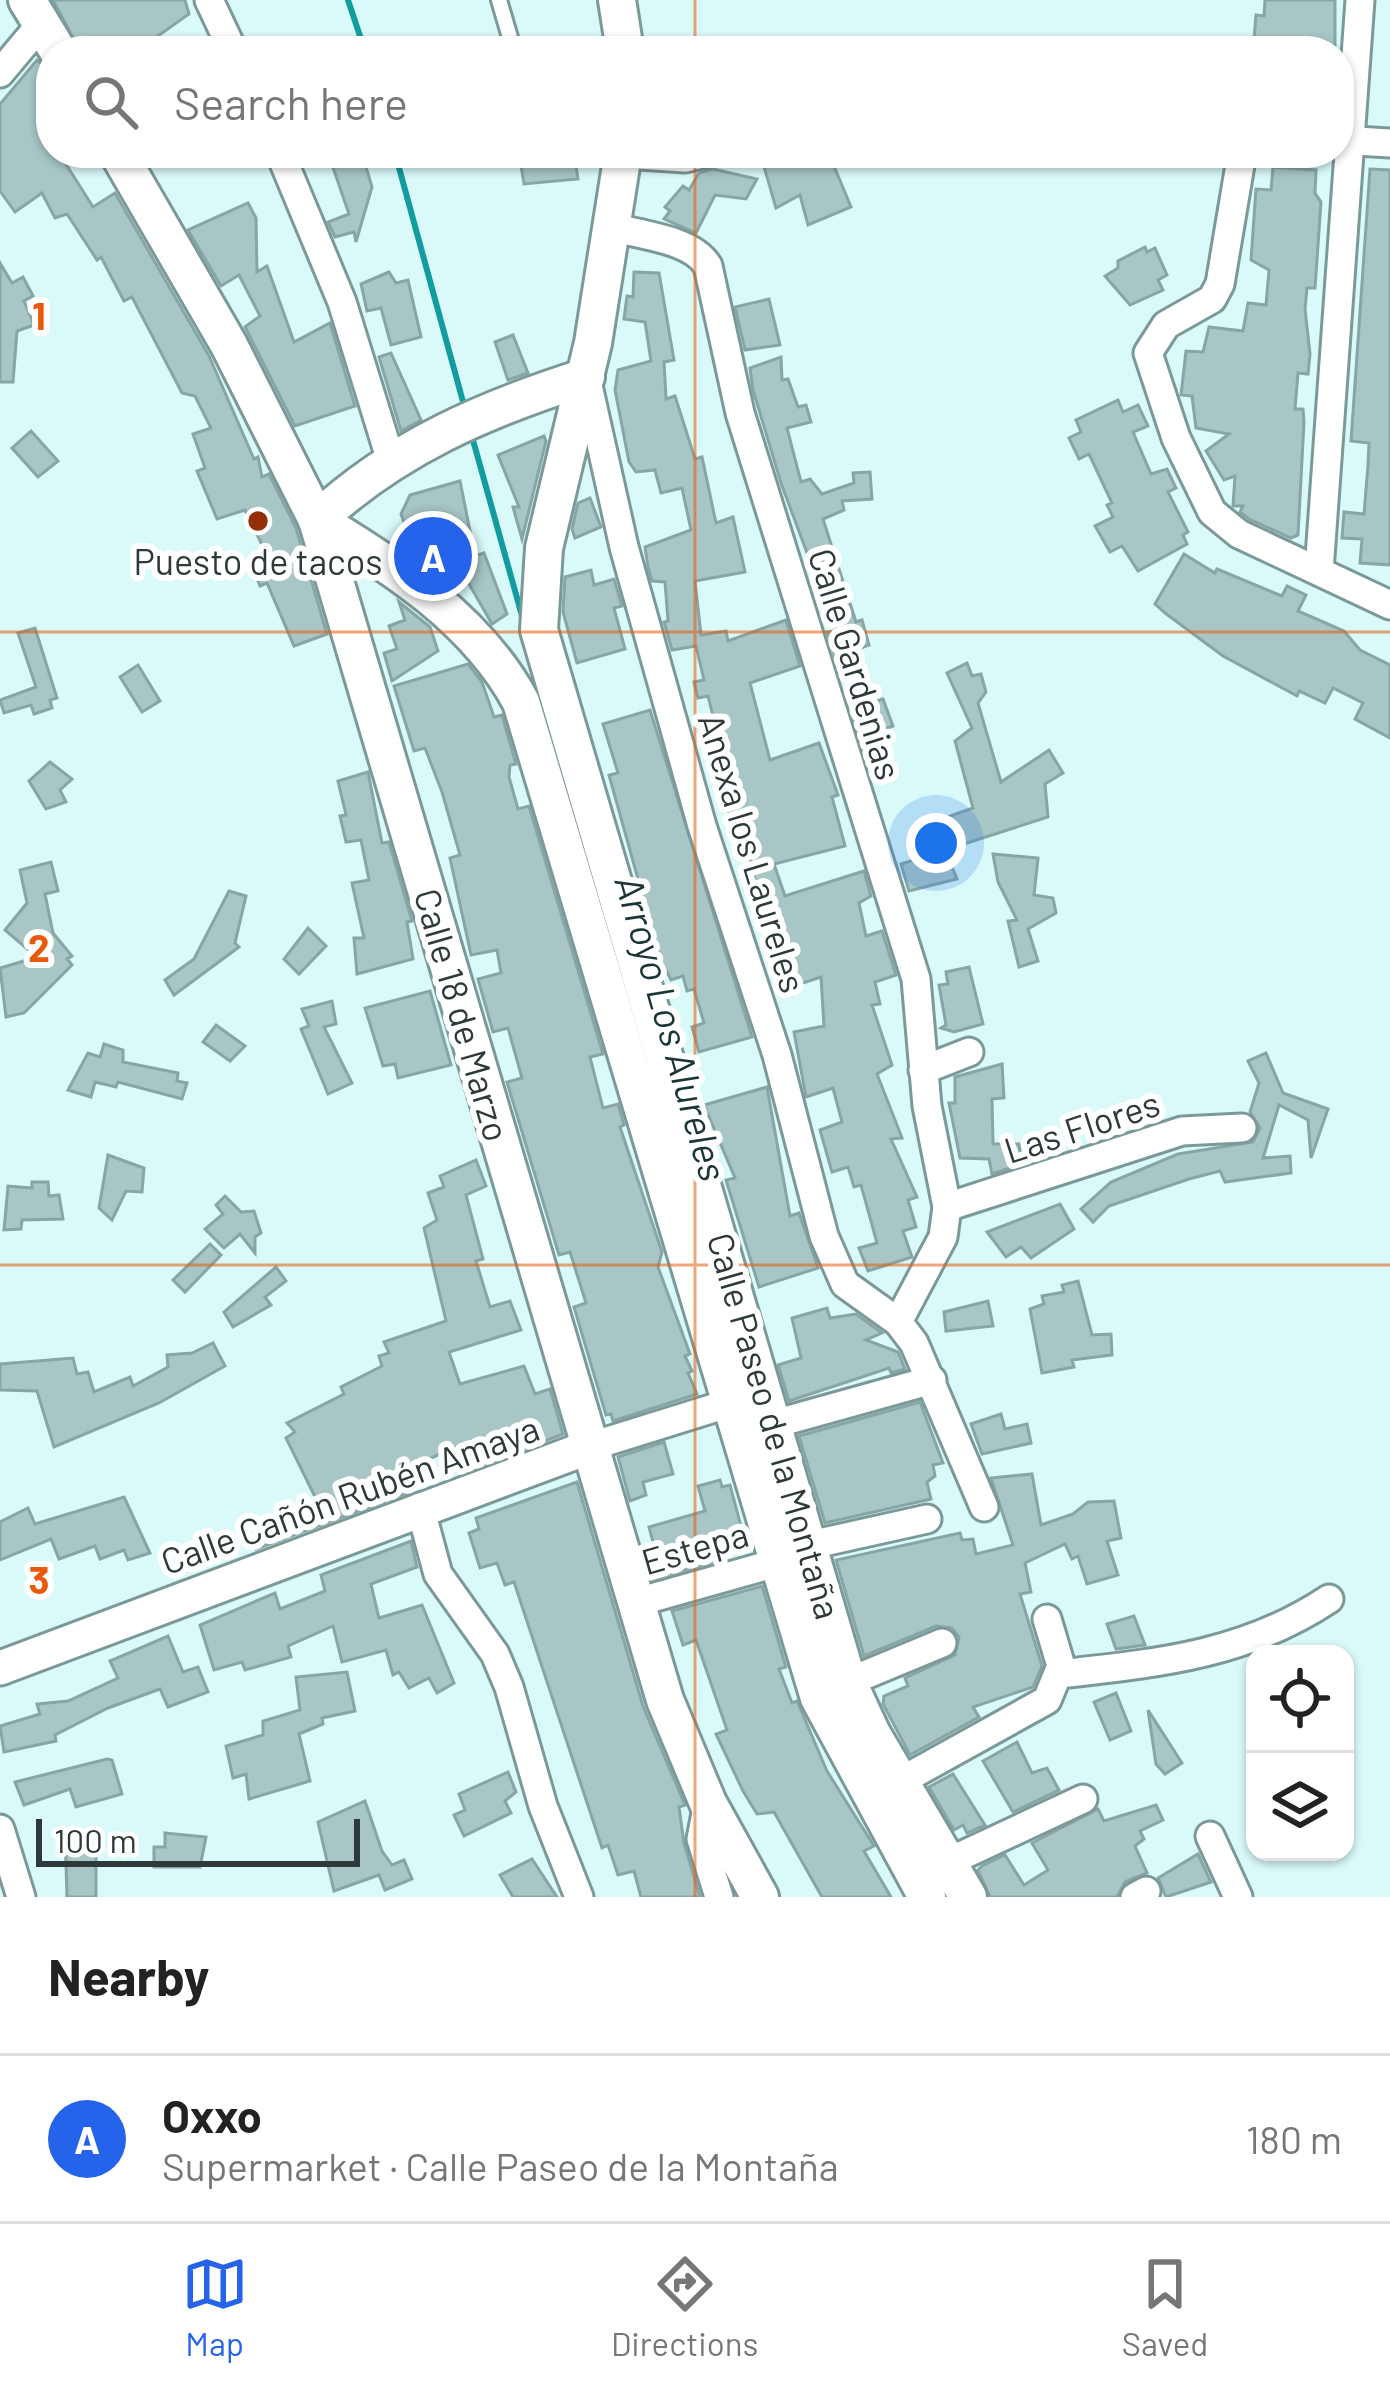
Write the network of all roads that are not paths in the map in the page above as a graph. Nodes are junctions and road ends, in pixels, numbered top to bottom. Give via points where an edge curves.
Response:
1 (209, 0) edge
2 (499, 0) edge
3 (617, 0) edge
4 (1360, 0) edge
5 (42, 25) edge
6 (226, 36) edge
7 (510, 36) edge
8 (623, 36) edge
9 (1354, 49) edge
10 (0, 73) edge
11 (1354, 141) edge
12 (1390, 143) edge
13 (127, 168) edge
14 (286, 168) edge
15 (620, 168) edge
16 (1239, 168) edge
17 (1341, 168) edge
18 (611, 227) junction
19 (586, 377) junction
20 (392, 461) junction
21 (317, 520) junction
22 (1319, 571) junction
23 (1390, 605) edge
24 (969, 1052) dead end
25 (923, 1070) junction
26 (1242, 1128) dead end
27 (946, 1207) junction
28 (898, 1322) junction
29 (932, 1380) junction
30 (730, 1403) junction
31 (774, 1424) junction
32 (592, 1446) junction
33 (420, 1507) junction
34 (984, 1507) dead end
35 (927, 1519) dead end
36 (810, 1545) junction
37 (776, 1563) junction
38 (1329, 1599) dead end
39 (634, 1603) junction
40 (1047, 1619) dead end
41 (942, 1643) dead end
42 (0, 1668) edge
43 (1060, 1674) junction
44 (848, 1682) junction
45 (899, 1782) junction
46 (1083, 1799) dead end
47 (708, 1803) junction
48 (0, 1829) edge
49 (1210, 1836) dead end
50 (947, 1862) junction
51 (21, 1897) edge
52 (579, 1897) edge
53 (718, 1897) edge
54 (760, 1897) edge
55 (927, 1897) edge
56 (968, 1897) edge
57 (1238, 1897) edge

1 - 6 street
2 - 7 lane
3 - 8 main road
4 - 9 street
5 - 10 street
11 - 12 street
13 - 21 main road, Calle 18 de Marzo
14 - 20 street via 342,302
15 - 18 main road, Calle Paseo de la Montaña
16 - 22 street via 1220,284 1212,299 1155,336 1150,372 1222,525
17 - 22 street
18 - 19 main road, Calle Paseo de la Montaña
18 - 25 street, Calle Gardenias via 683,247 708,266 740,413 916,979
19 - 20 main road via 485,410
19 - 28 street, Anexa los Laureles via 624,547 824,1236 845,1284
19 - 31 main road, Calle Paseo de la Montaña via 544,548 539,630
20 - 21 main road
21 - 30 main road, Calle Paseo de la Montaña via 418,587 484,646 521,701
21 - 32 main road, Calle 18 de Marzo
22 - 23 street
24 - 25 street
25 - 27 street, Calle Gardenias
26 - 27 street, Las Flores via 1181,1132
27 - 28 street, Calle Gardenias via 944,1237
28 - 29 street
29 - 31 street
29 - 34 street
30 - 32 street, Calle Cañón Rubén Amaya
30 - 37 main road, Calle Paseo de la Montaña
31 - 36 main road, Calle Paseo de la Montaña
32 - 33 street, Calle Cañón Rubén Amaya
32 - 39 main road, Calle 18 de Marzo
33 - 42 street, Calle Cañón Rubén Amaya
33 - 52 street via 438,1574 509,1687
35 - 36 street
36 - 44 main road, Calle Paseo de la Montaña
37 - 39 street, Estepa
37 - 55 main road, Calle Paseo de la Montaña via 833,1730
38 - 43 street via 1283,1630 1220,1650
39 - 47 main road, Calle 18 de Marzo
40 - 43 street
41 - 44 street
43 - 45 street via 1047,1700 1018,1721
44 - 45 main road, Calle Paseo de la Montaña
45 - 50 main road, Calle Paseo de la Montaña
46 - 50 street
47 - 53 street via 701,1839
47 - 54 main road, Calle 18 de Marzo
48 - 51 street
49 - 57 street
50 - 56 main road, Calle Paseo de la Montaña

